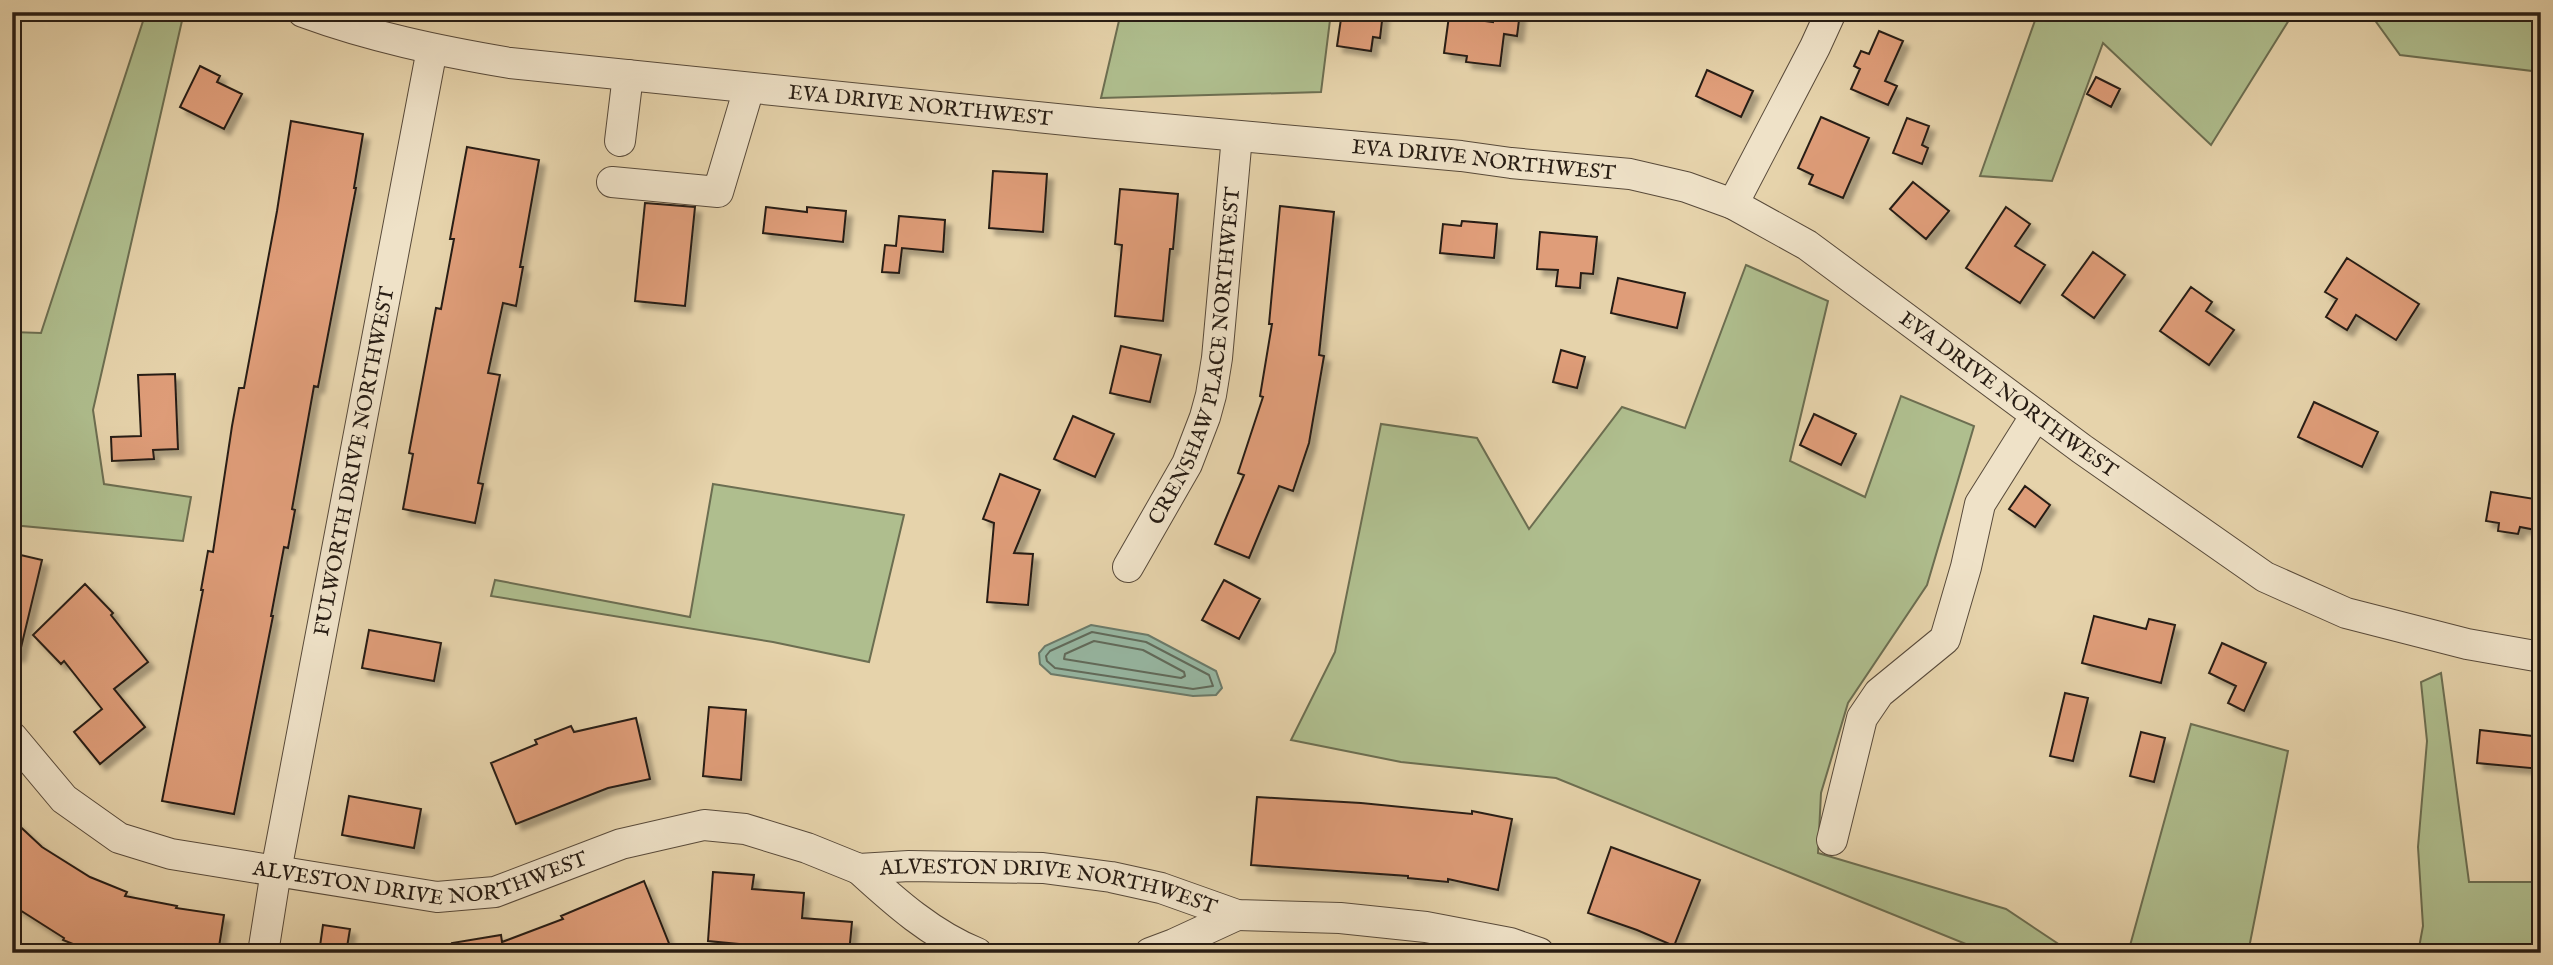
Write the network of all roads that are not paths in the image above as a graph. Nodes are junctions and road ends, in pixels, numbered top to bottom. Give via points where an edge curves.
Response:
1 (303, 12) edge
2 (1831, 12) edge
3 (432, 50) junction
4 (628, 75) junction
5 (749, 88) junction
6 (1237, 136) junction
7 (620, 141) dead end
8 (612, 182) dead end
9 (1733, 204) junction
10 (2036, 415) junction
11 (1128, 567) dead end
12 (2541, 657) edge
13 (12, 737) edge
14 (1832, 840) dead end
15 (859, 869) junction
16 (276, 871) junction
17 (1237, 915) junction
18 (262, 953) edge
19 (977, 953) edge
20 (1150, 953) edge
21 (1539, 953) edge

1 - 3 street, EVA DRIVE NORTHWEST
2 - 9 street
3 - 4 street, EVA DRIVE NORTHWEST
3 - 16 street, FULWORTH DRIVE NORTHWEST
4 - 5 street, EVA DRIVE NORTHWEST
4 - 7 street
5 - 6 street, EVA DRIVE NORTHWEST
5 - 8 street via 718,192
6 - 9 street, EVA DRIVE NORTHWEST via 1630,174
6 - 11 street, CRENSHAW PLACE NORTHWEST via 1211,395 1187,464
9 - 10 street, EVA DRIVE NORTHWEST via 1807,245
10 - 12 street, EVA DRIVE NORTHWEST via 2265,577 2346,613 2467,644
10 - 14 street via 1980,504 1945,639 1879,693 1862,718
13 - 16 street, ALVESTON DRIVE NORTHWEST via 64,799 119,838 171,854
15 - 16 street, ALVESTON DRIVE NORTHWEST via 745,829 704,825 621,844 495,892 437,897
15 - 17 street, ALVESTON DRIVE NORTHWEST via 1043,868 1161,888
15 - 19 street, ALVESTON DRIVE NORTHWEST via 952,943
16 - 18 street, FULWORTH DRIVE NORTHWEST
17 - 20 street, ALVESTON DRIVE NORTHWEST
17 - 21 street, ALVESTON DRIVE NORTHWEST via 1340,918 1426,927

